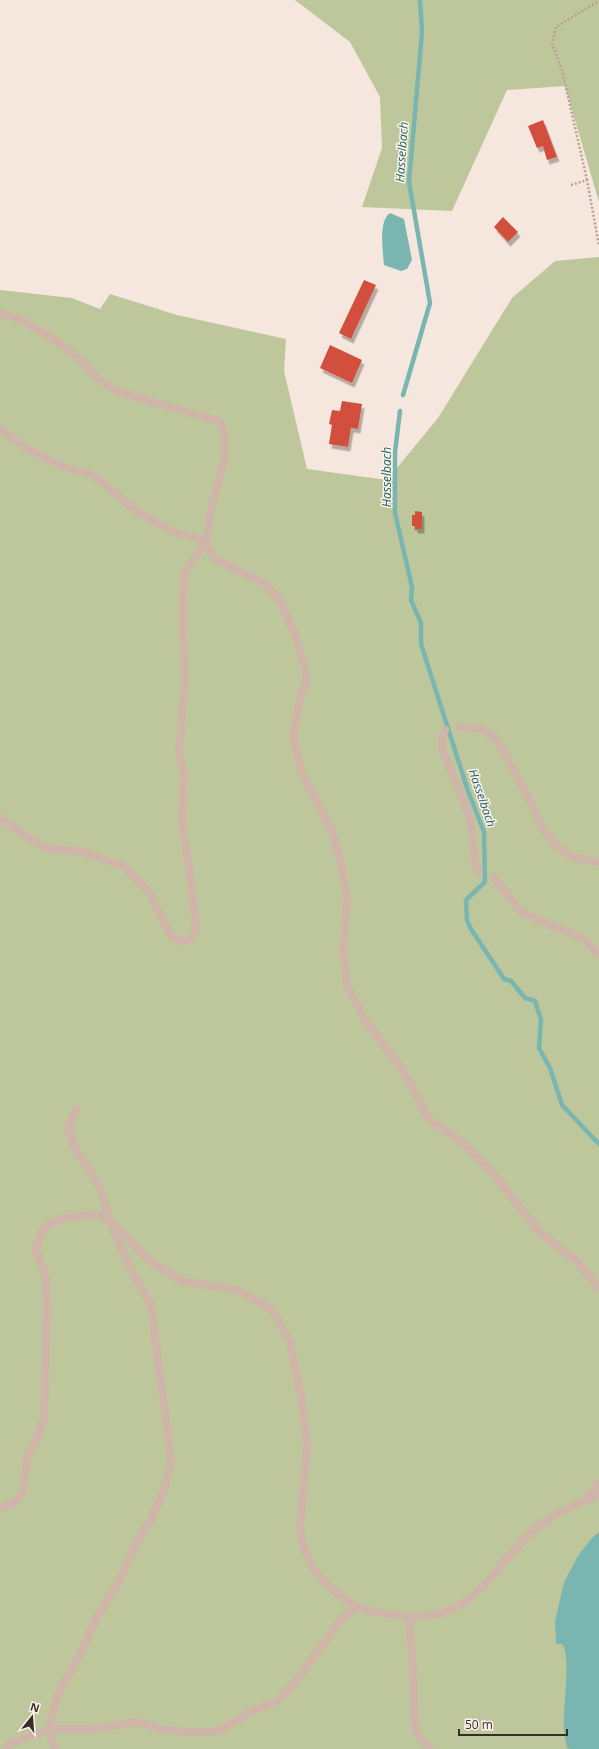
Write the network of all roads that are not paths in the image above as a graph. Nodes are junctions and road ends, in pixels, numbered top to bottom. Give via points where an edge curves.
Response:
1 (0, 313) edge
2 (0, 429) edge
3 (206, 541) junction
4 (460, 727) dead end
5 (445, 730) dead end
6 (0, 817) edge
7 (599, 862) edge
8 (479, 873) dead end
9 (493, 877) dead end
10 (599, 955) edge
11 (76, 1108) dead end
12 (109, 1220) junction
13 (599, 1288) edge
14 (599, 1484) edge
15 (599, 1495) edge
16 (584, 1501) junction
17 (0, 1507) edge
18 (356, 1607) junction
19 (409, 1617) junction
20 (49, 1729) junction
21 (6, 1749) edge
22 (55, 1749) edge
23 (430, 1749) edge

1 - 3 lane via 24,321 58,342 83,362 96,377 116,391 221,422 225,437 225,458 210,513
2 - 3 lane via 24,447 58,464 93,475 135,510 171,531
3 - 6 lane via 184,574 185,679 179,752 184,778 182,821 196,928 191,939 180,942 170,934 149,892 125,867 82,852 46,848 20,833
3 - 13 lane via 213,558 264,584 279,599 297,639 307,677 293,737 302,771 332,831 341,865 348,902 343,950 347,985 364,1019 405,1073 429,1119 463,1143 491,1171 539,1231 574,1258
4 - 7 lane via 481,729 497,739 542,828 556,845 572,857
5 - 8 lane via 442,749 470,817 475,862
9 - 10 lane via 521,911 583,938
11 - 12 lane via 68,1128 76,1150 100,1187
12 - 17 lane via 86,1214 72,1217 48,1224 40,1235 36,1250 46,1278 47,1309 44,1417 28,1456 23,1492 16,1501
12 - 18 lane via 149,1260 181,1281 238,1290 272,1310 290,1341 302,1403 307,1446 300,1536 304,1550 325,1583
12 - 20 lane via 151,1305 171,1461 164,1490 151,1519 136,1542 121,1578 97,1617 63,1684 55,1702
14 - 16 lane
15 - 16 lane
16 - 19 lane via 545,1521 476,1594 460,1605 446,1611
18 - 19 lane
18 - 20 lane via 340,1621 290,1689 278,1700 213,1732 160,1729 138,1722 94,1729
19 - 23 lane via 415,1730
20 - 21 lane via 10,1744
20 - 22 lane

